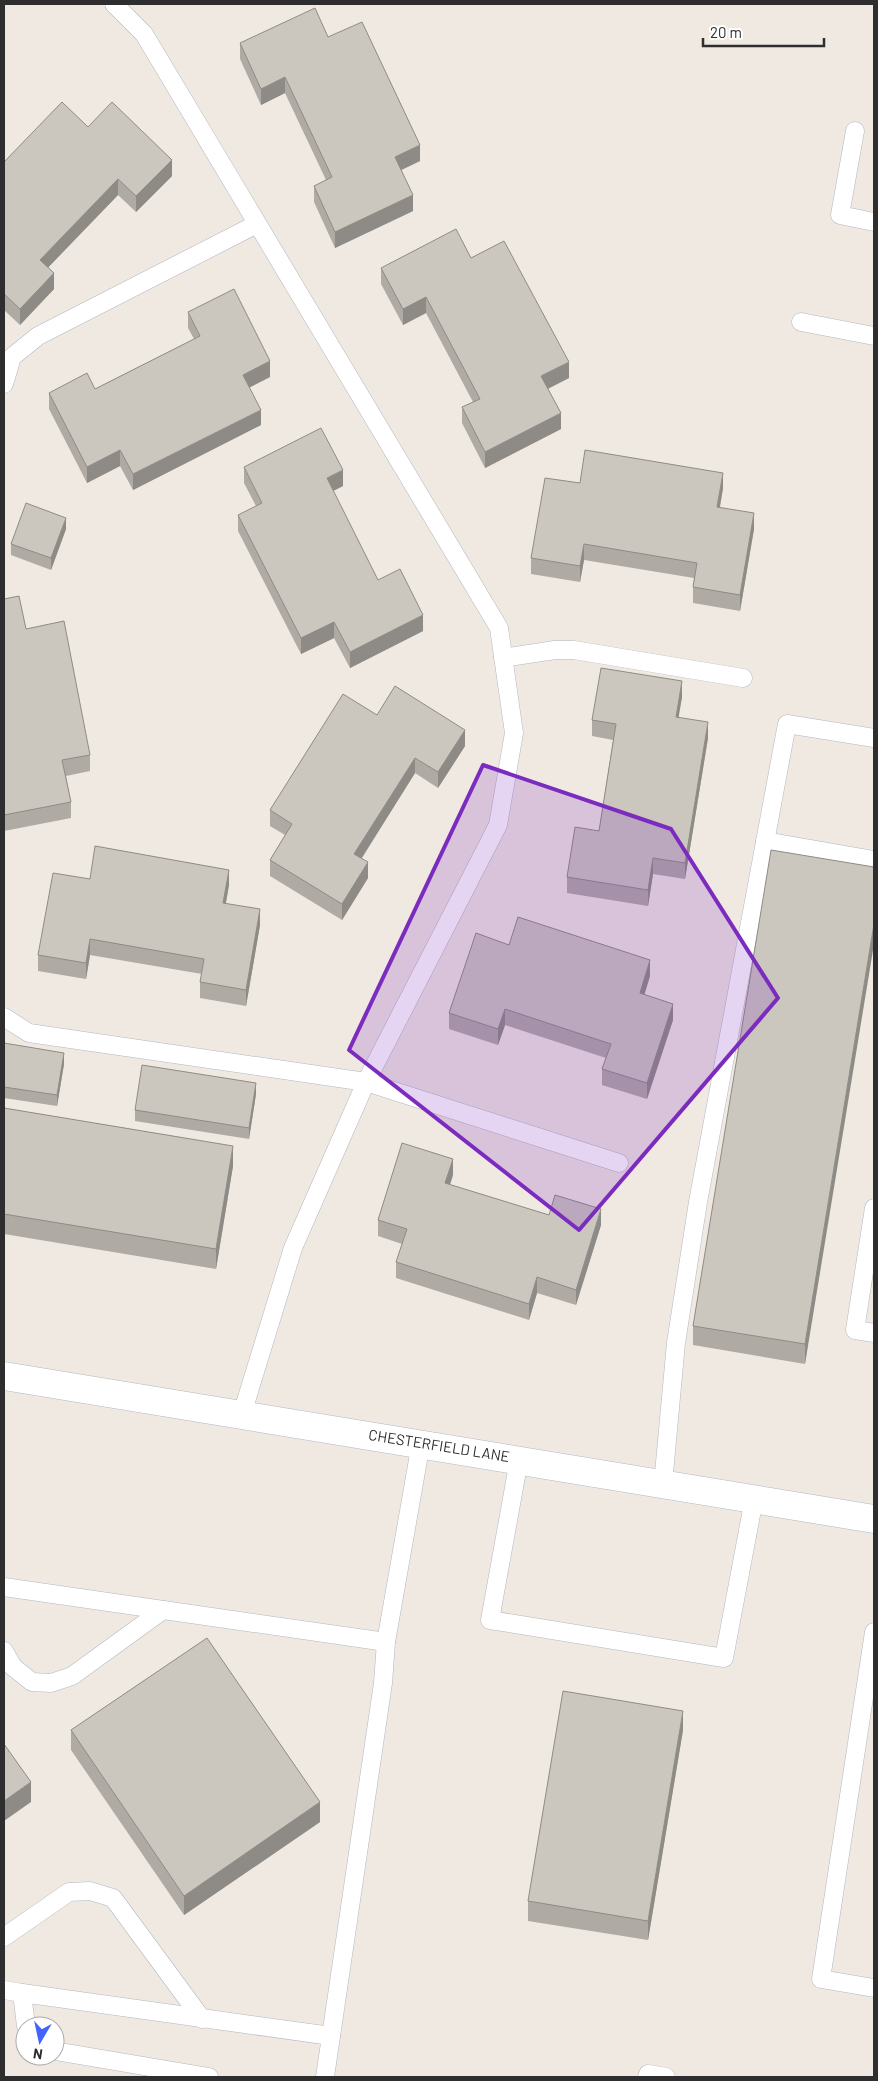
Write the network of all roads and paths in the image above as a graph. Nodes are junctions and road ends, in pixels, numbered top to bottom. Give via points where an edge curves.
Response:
1 (114, 4) edge
2 (855, 131) dead end
3 (874, 222) edge
4 (257, 224) junction
5 (801, 322) dead end
6 (874, 336) edge
7 (4, 384) edge
8 (503, 658) junction
9 (743, 678) dead end
10 (874, 738) edge
11 (765, 841) junction
12 (874, 860) edge
13 (4, 1017) edge
14 (366, 1082) junction
15 (619, 1163) dead end
16 (874, 1208) edge
17 (874, 1333) edge
18 (4, 1376) edge
19 (242, 1414) junction
20 (421, 1443) junction
21 (519, 1460) junction
22 (663, 1484) junction
23 (754, 1499) junction
24 (874, 1518) edge
25 (4, 1587) edge
26 (163, 1610) junction
27 (874, 1632) edge
28 (386, 1642) junction
29 (4, 1651) edge
30 (4, 1937) edge
31 (874, 1988) edge
32 (4, 1990) edge
33 (22, 1993) junction
34 (25, 2016) edge
35 (202, 2018) junction
36 (331, 2036) junction
37 (65, 2053) edge
38 (209, 2077) edge
39 (326, 2077) edge
40 (647, 2077) edge
41 (666, 2077) edge

1 - 4 lane via 144,34
2 - 3 lane via 840,215
4 - 7 lane via 38,336 12,358
4 - 8 lane via 499,628
5 - 6 lane
8 - 9 lane via 574,650
8 - 14 lane via 514,733 498,825
10 - 11 lane via 787,724
11 - 12 lane
11 - 22 lane via 698,1202 676,1343
13 - 14 lane via 29,1033
14 - 15 lane
14 - 19 lane via 293,1248
16 - 17 lane via 855,1330
18 - 19 street, CHESTERFIELD LANE
19 - 20 street, CHESTERFIELD LANE
20 - 21 street, CHESTERFIELD LANE
20 - 28 lane
21 - 22 street, CHESTERFIELD LANE
21 - 23 lane via 490,1620 724,1658
22 - 23 street, CHESTERFIELD LANE
23 - 24 street, CHESTERFIELD LANE
25 - 26 lane
26 - 28 lane
26 - 29 lane via 72,1676 51,1683 32,1682 13,1667
27 - 31 lane via 821,1979
28 - 36 lane via 383,1683
30 - 35 lane via 69,1892 90,1891 113,1898
32 - 33 lane
33 - 34 lane
33 - 35 lane
35 - 36 lane
36 - 39 lane
37 - 38 lane
40 - 41 lane via 648,2074

